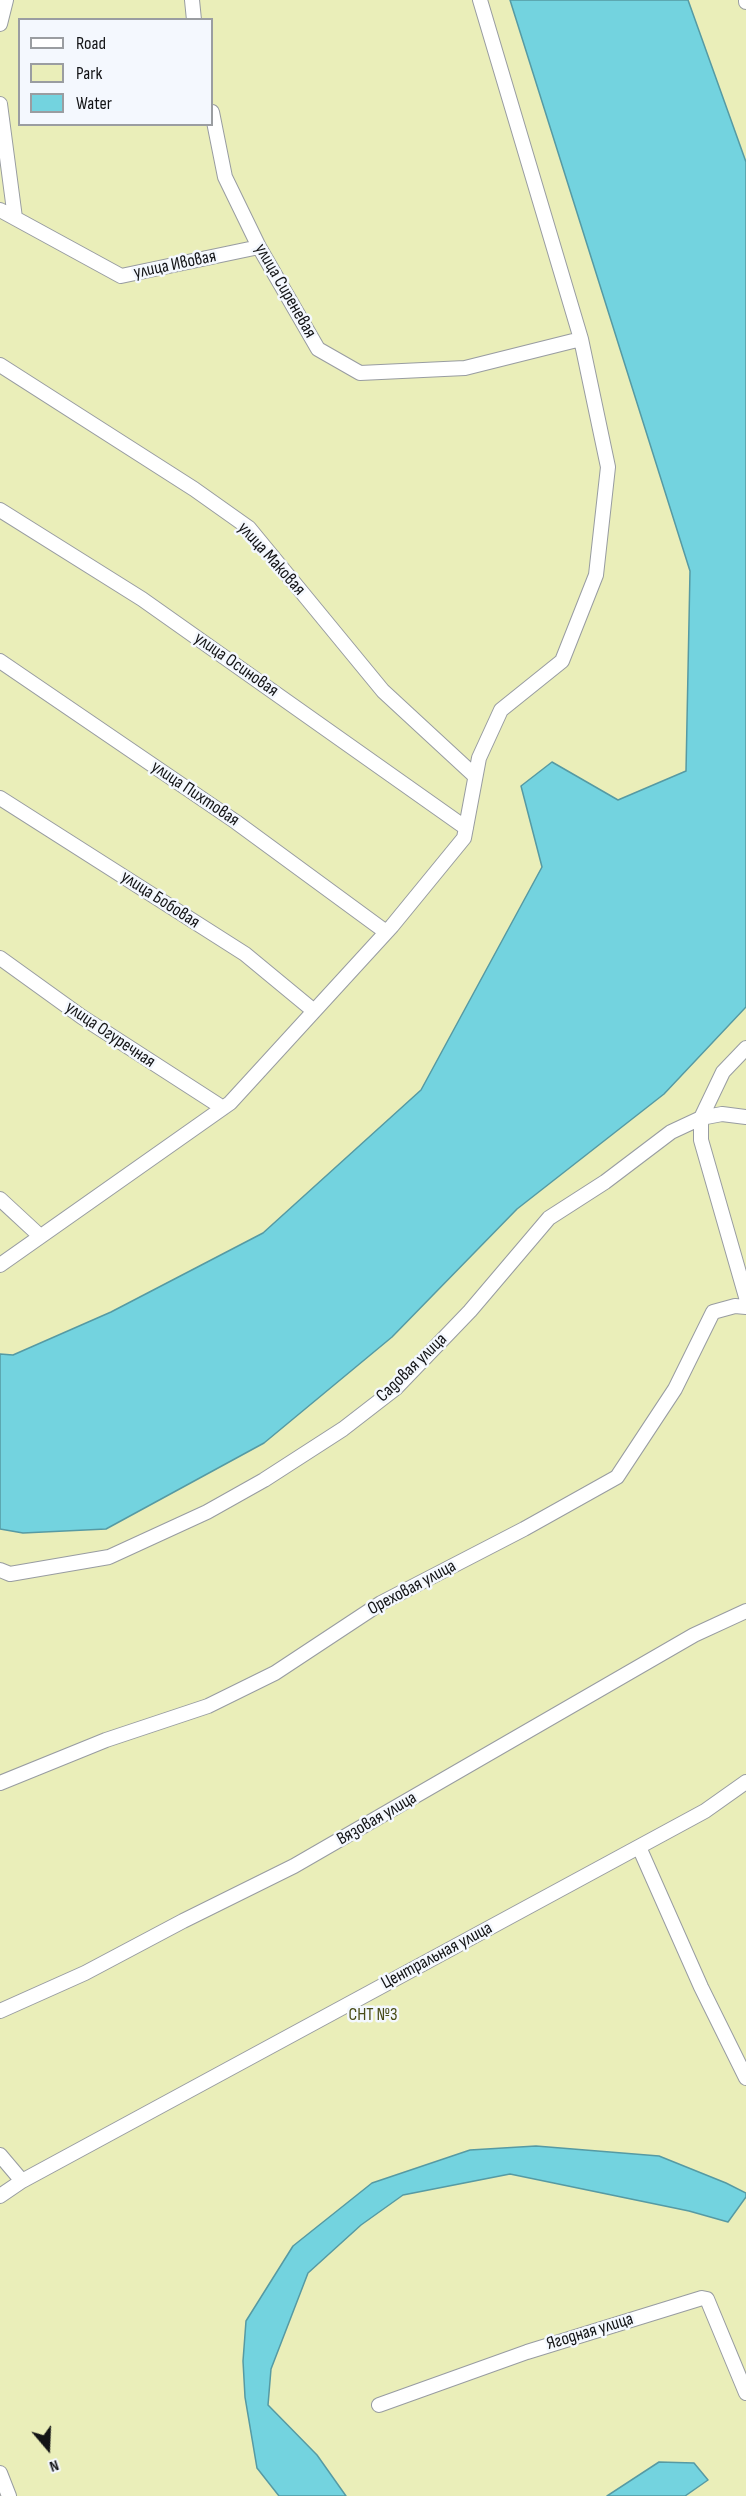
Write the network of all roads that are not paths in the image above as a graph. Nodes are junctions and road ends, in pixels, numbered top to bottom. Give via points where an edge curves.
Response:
1 (6, 0) edge
2 (192, 0) edge
3 (480, 0) edge
4 (194, 18) edge
5 (0, 24) edge
6 (0, 104) edge
7 (213, 117) edge
8 (0, 210) edge
9 (15, 218) junction
10 (259, 247) junction
11 (580, 339) junction
12 (0, 365) edge
13 (0, 510) edge
14 (0, 661) edge
15 (475, 776) junction
16 (0, 798) edge
17 (466, 828) junction
18 (386, 932) junction
19 (0, 958) edge
20 (314, 1011) junction
21 (746, 1048) edge
22 (223, 1108) junction
23 (746, 1117) edge
24 (701, 1118) junction
25 (0, 1199) edge
26 (40, 1236) junction
27 (0, 1265) edge
28 (746, 1297) edge
29 (746, 1306) edge
30 (0, 1570) edge
31 (746, 1611) edge
32 (746, 1782) edge
33 (0, 1783) edge
34 (639, 1847) junction
35 (0, 2010) edge
36 (746, 2078) edge
37 (0, 2154) edge
38 (22, 2181) junction
39 (0, 2196) edge
40 (746, 2393) edge
41 (379, 2405) dead end
42 (0, 2474) edge
43 (9, 2496) edge

1 - 5 street
2 - 4 street
3 - 11 street
6 - 9 street
7 - 10 street, улица Сиреневая via 225,177
8 - 9 street, улица Ивовая
9 - 10 street, улица Ивовая via 121,276
10 - 11 street, улица Сиреневая via 318,349 360,373 465,368
11 - 15 street via 608,467 596,575 562,661 501,710 478,758
12 - 15 street, улица Маковая via 249,528 383,691
13 - 17 street, улица Осиновая via 142,599
14 - 18 street, улица Пихтовая via 236,822
15 - 17 street
16 - 20 street, улица Бобовая via 244,954
17 - 18 street via 464,838
18 - 20 street
19 - 22 street, улица Огуречная via 82,1017
20 - 22 street
21 - 24 street via 723,1072
22 - 26 street
23 - 24 street, Садовая улица via 722,1114
24 - 28 street via 701,1140
24 - 30 street, Садовая улица via 671,1132 549,1218 470,1311 404,1379 343,1429 264,1480 207,1512 109,1557 10,1574
25 - 26 street
26 - 27 street
29 - 33 street, Ореховая улица via 713,1312 675,1389 617,1477 381,1603 275,1673 208,1706 106,1740
31 - 35 street, Вязовая улица via 694,1635 294,1866 85,1973
32 - 34 street, Центральная улица via 705,1811
34 - 36 street
34 - 38 street, Центральная улица
37 - 38 street
38 - 39 street, Центральная улица
40 - 41 street, Ягодная улица via 706,2299 702,2298 527,2352
42 - 43 street

